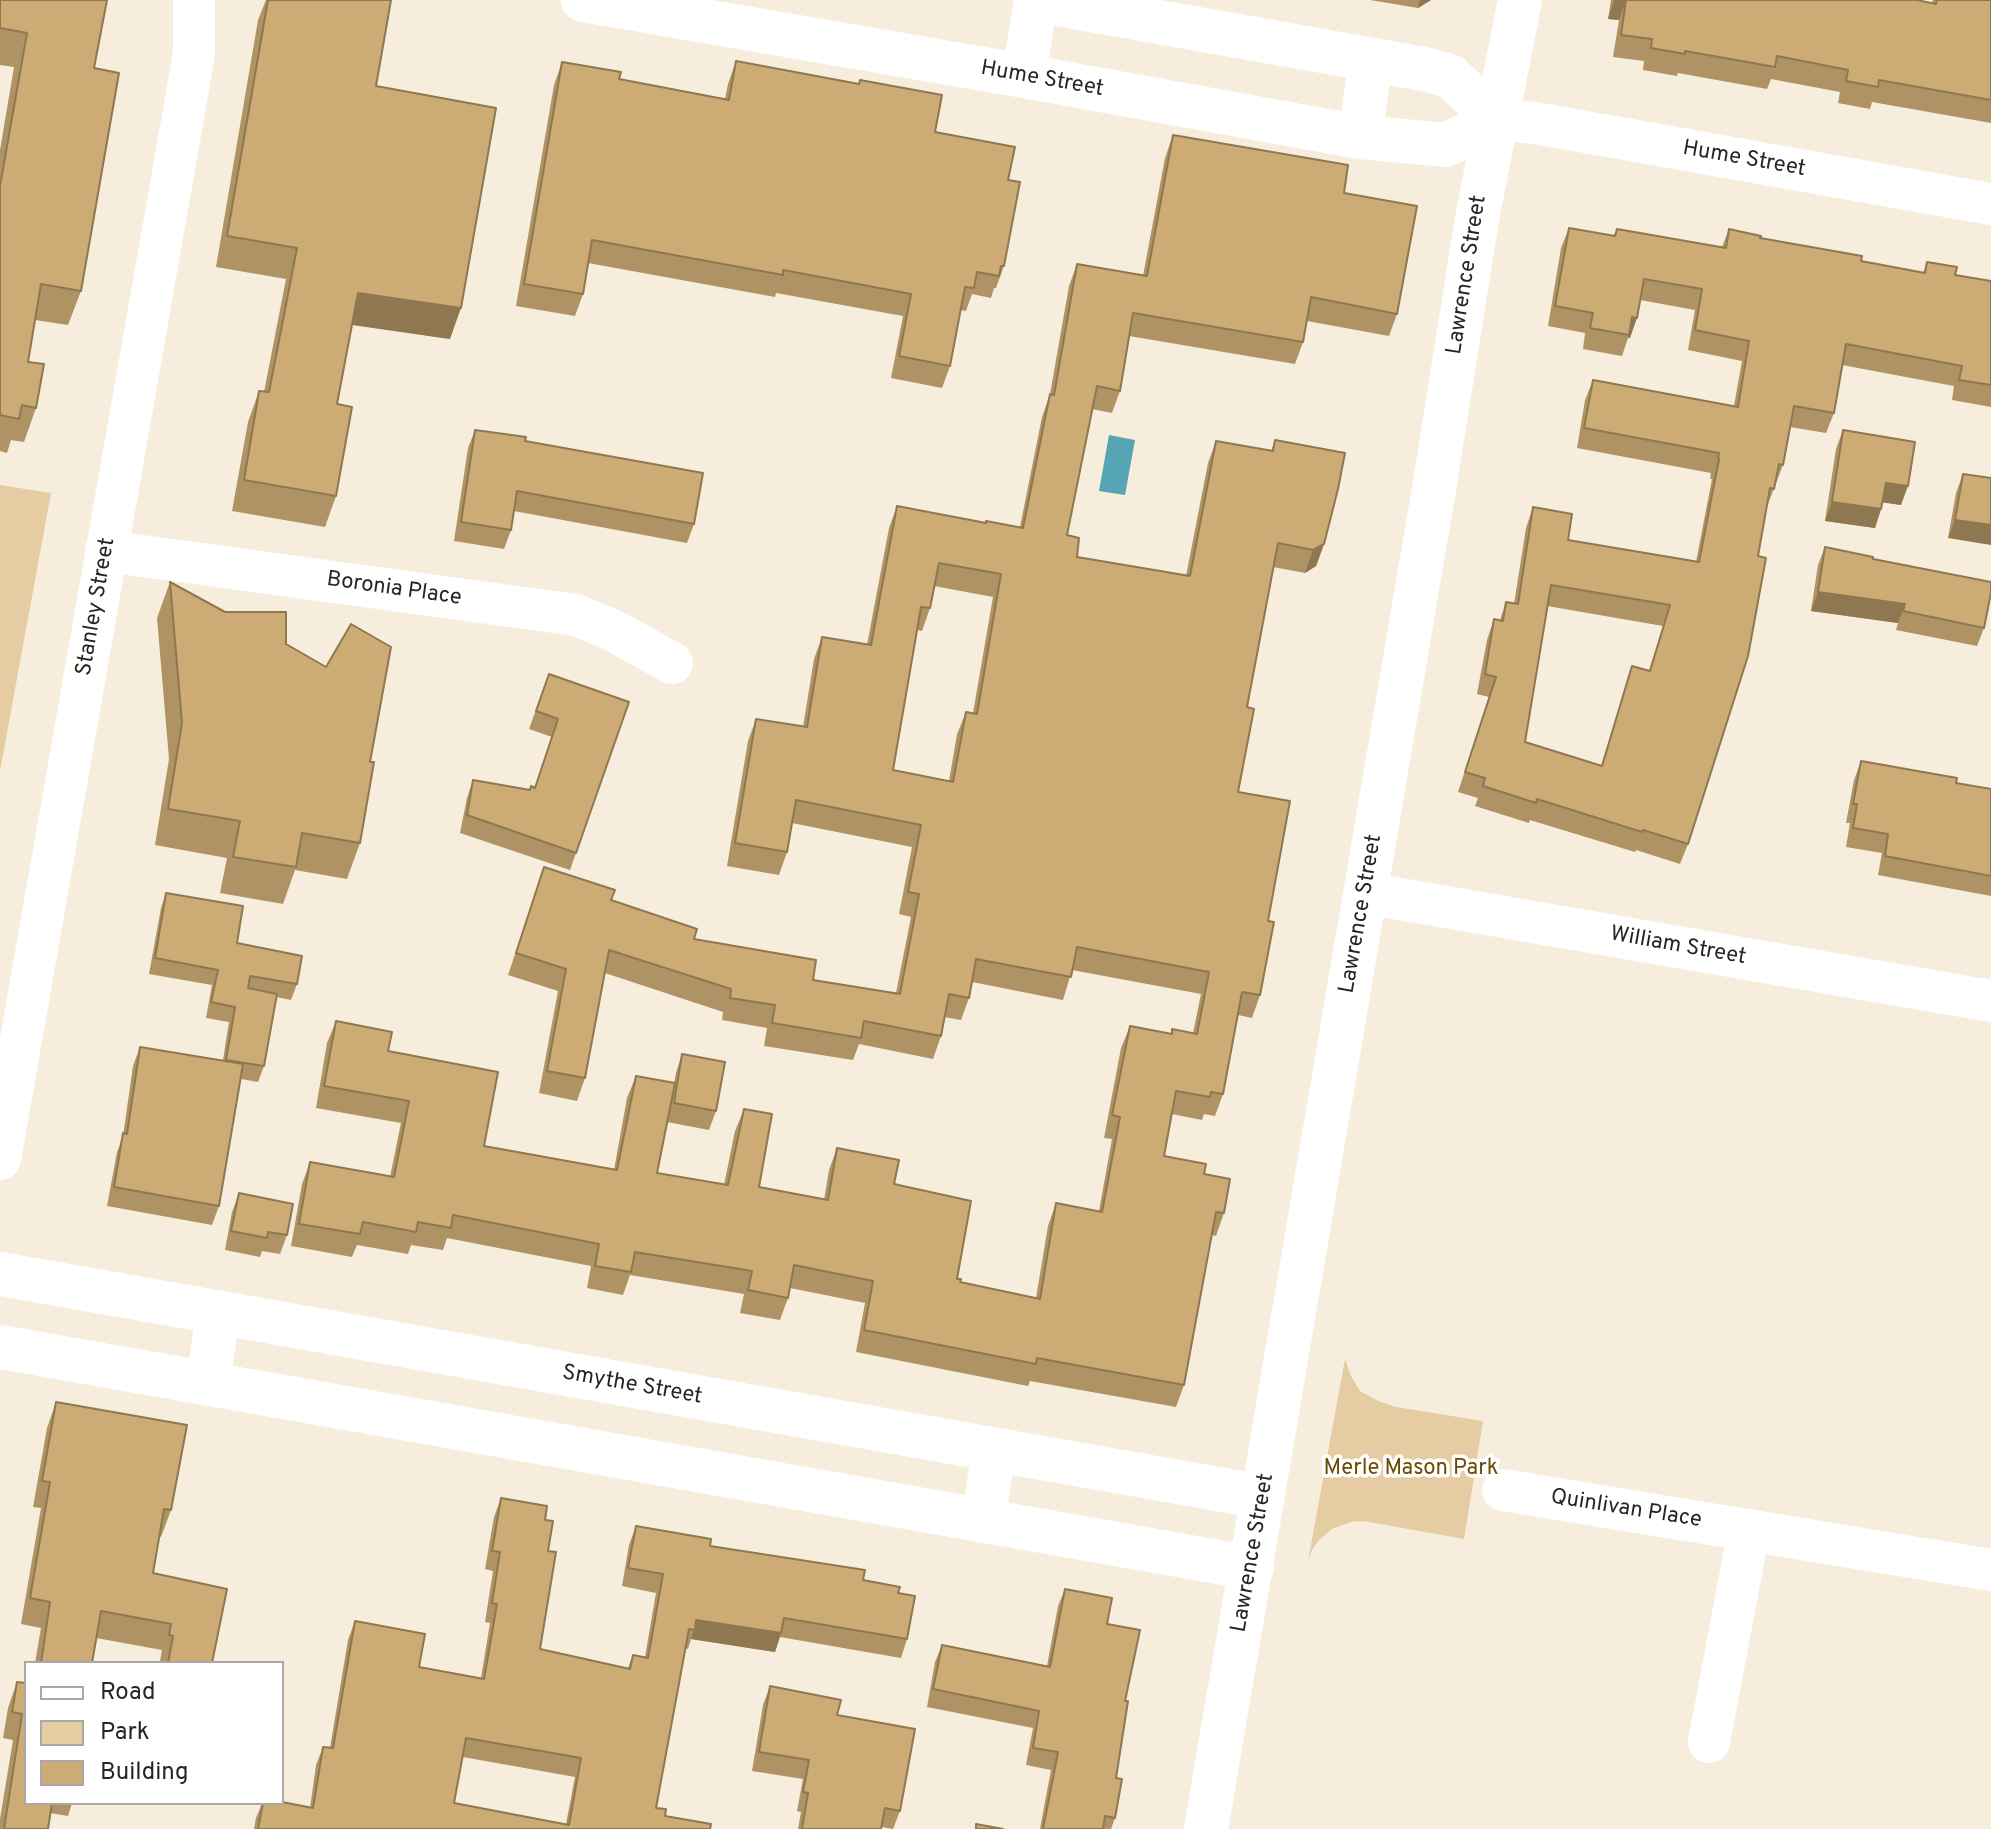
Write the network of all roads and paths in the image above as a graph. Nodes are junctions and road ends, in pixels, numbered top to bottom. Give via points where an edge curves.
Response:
1 (194, 0) edge
2 (218, 0) edge
3 (583, 0) edge
4 (1036, 0) edge
5 (1520, 0) edge
6 (194, 54) junction
7 (1371, 60) junction
8 (1024, 76) junction
9 (1496, 119) junction
10 (1360, 137) junction
11 (1991, 204) edge
12 (106, 551) junction
13 (672, 663) dead end
14 (1365, 893) junction
15 (1991, 1001) edge
16 (0, 1159) edge
17 (0, 1274) edge
18 (218, 1313) junction
19 (0, 1347) edge
20 (208, 1384) junction
21 (994, 1450) junction
22 (1503, 1490) dead end
23 (1263, 1497) junction
24 (983, 1521) junction
25 (1749, 1530) junction
26 (1252, 1568) junction
27 (1991, 1570) edge
28 (1709, 1742) dead end
29 (1206, 1829) edge

1 - 6 street, Stanley Street
2 - 6 street, Stanley Street
3 - 8 street, Hume Street
4 - 7 street
4 - 8 street
5 - 9 street, Lawrence Street
6 - 12 street, Stanley Street
7 - 9 street via 1450,76
7 - 10 street
8 - 10 street, Hume Street
9 - 10 street, Hume Street via 1446,145
9 - 11 street, Hume Street
9 - 14 street, Lawrence Street
12 - 13 street, Boronia Place via 576,615
12 - 16 street, Stanley Street
14 - 15 street, William Street
14 - 23 street, Lawrence Street
17 - 18 street, Smythe Street
18 - 20 street
18 - 21 street, Smythe Street
19 - 20 street
20 - 24 street
21 - 23 street, Smythe Street
21 - 24 street
22 - 25 street, Quinlivan Place
23 - 26 street, Lawrence Street
24 - 26 street
25 - 27 street, Quinlivan Place
25 - 28 street
26 - 29 street, Lawrence Street

